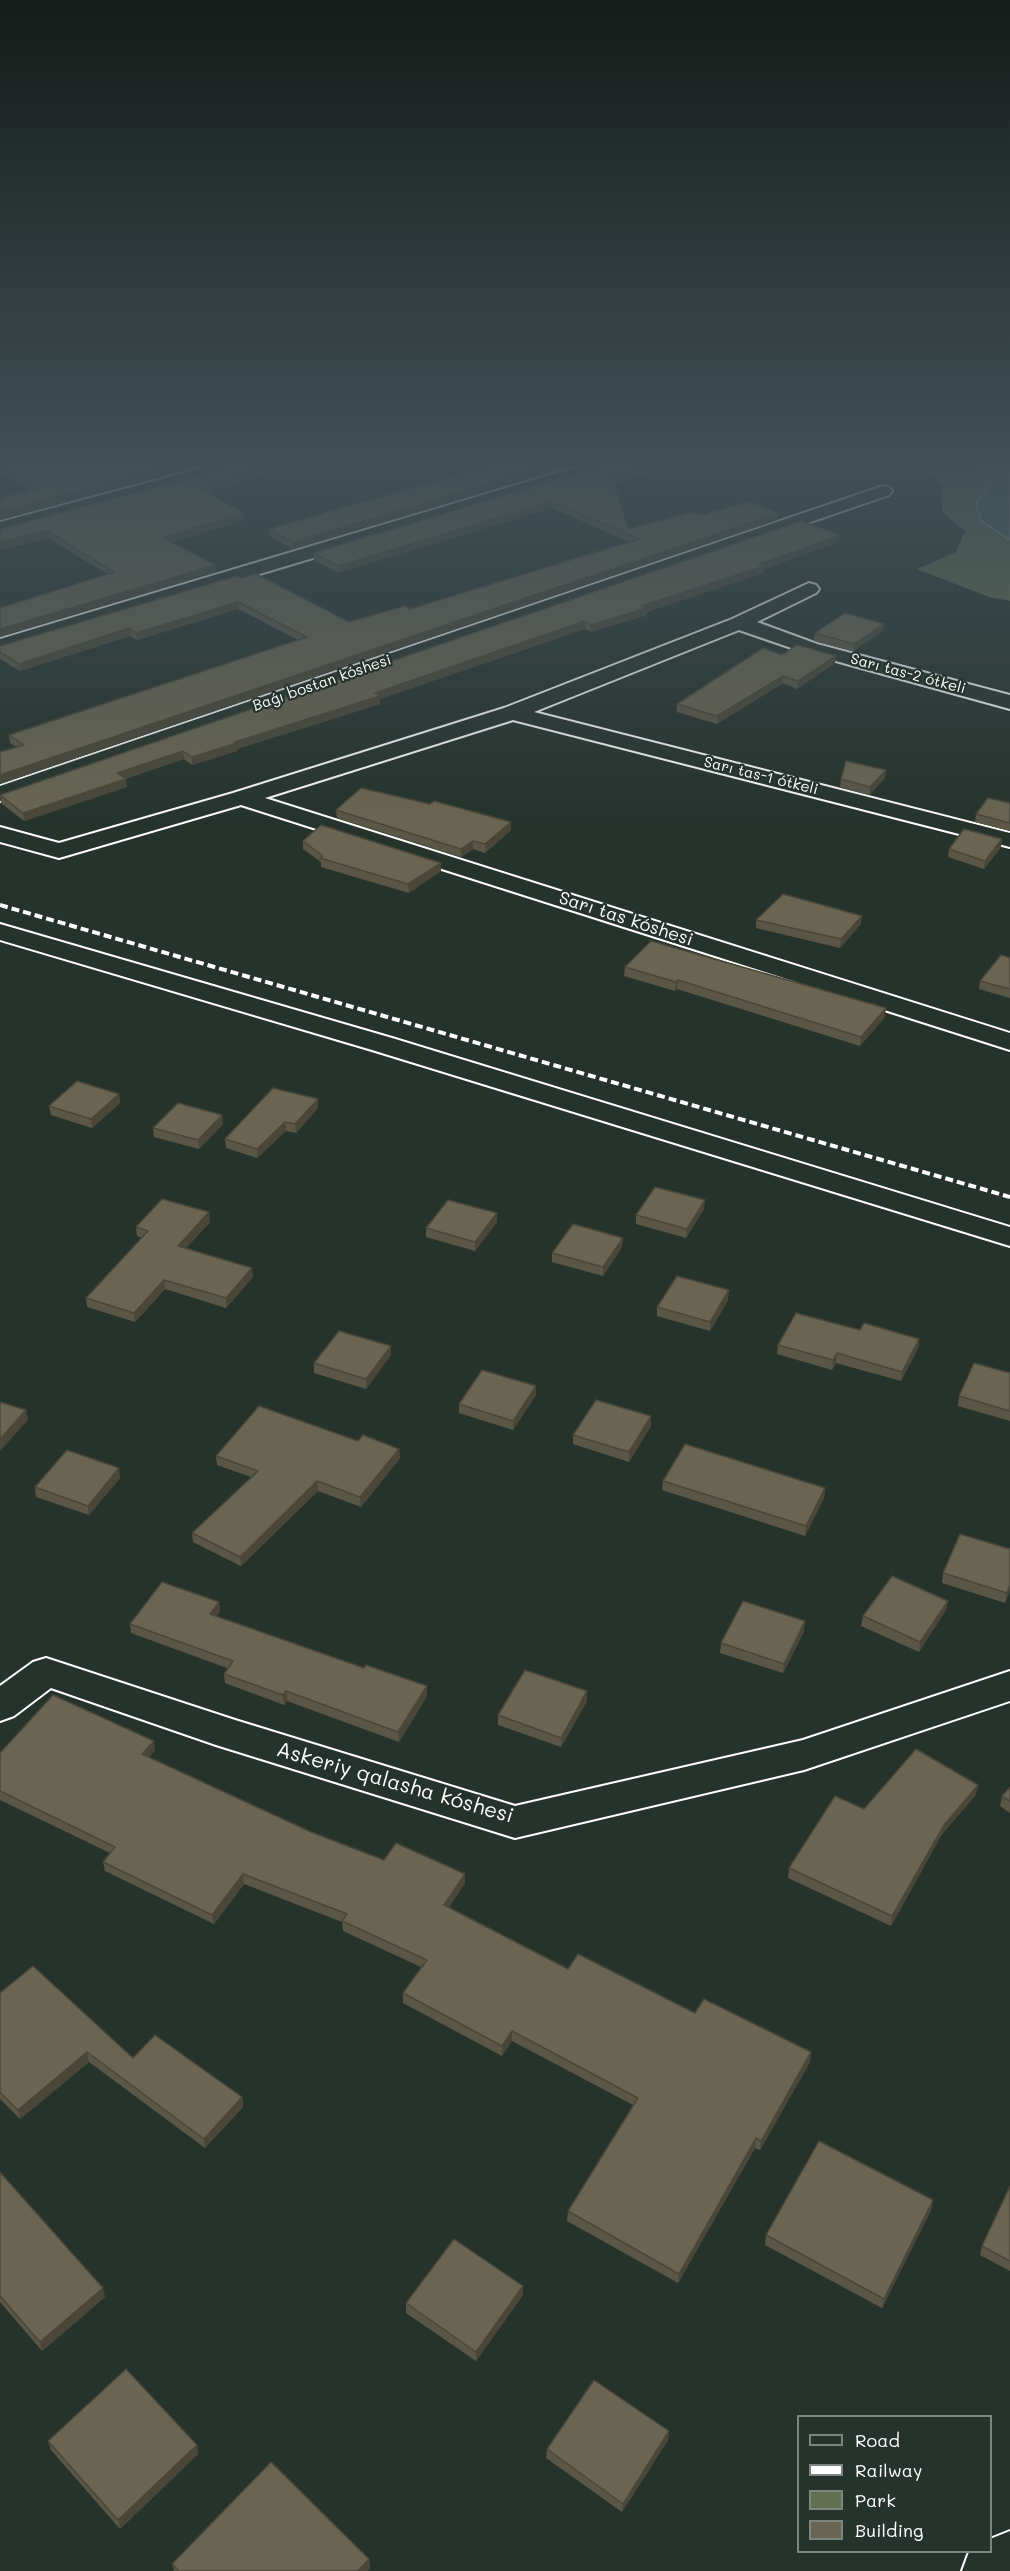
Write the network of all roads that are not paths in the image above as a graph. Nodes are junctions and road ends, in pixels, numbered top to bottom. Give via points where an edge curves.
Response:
1 (203, 585) edge
2 (607, 585) edge
3 (809, 589) dead end
4 (738, 623) junction
5 (0, 646) edge
6 (1010, 702) edge
7 (512, 713) junction
8 (0, 794) edge
9 (241, 798) junction
10 (0, 834) edge
11 (1010, 840) edge
12 (0, 932) edge
13 (1010, 1042) edge
14 (1010, 1237) edge
15 (1010, 1686) edge
16 (0, 1706) edge
17 (1010, 2557) edge
18 (988, 2571) edge

1 - 5 street
2 - 8 street, Baǵı bostan kóshesi
3 - 4 street
4 - 6 street, Sarı tas-2 ótkeli via 810,648
4 - 7 street
7 - 9 street
7 - 11 street, Sarı tas-1 ótkeli
9 - 10 street via 59,851
9 - 13 street, Sarı tas kóshesi
12 - 14 street via 382,1044
15 - 16 street, Askeriy qalasha kóshesi via 804,1755 515,1822 230,1734 46,1672
17 - 18 street

